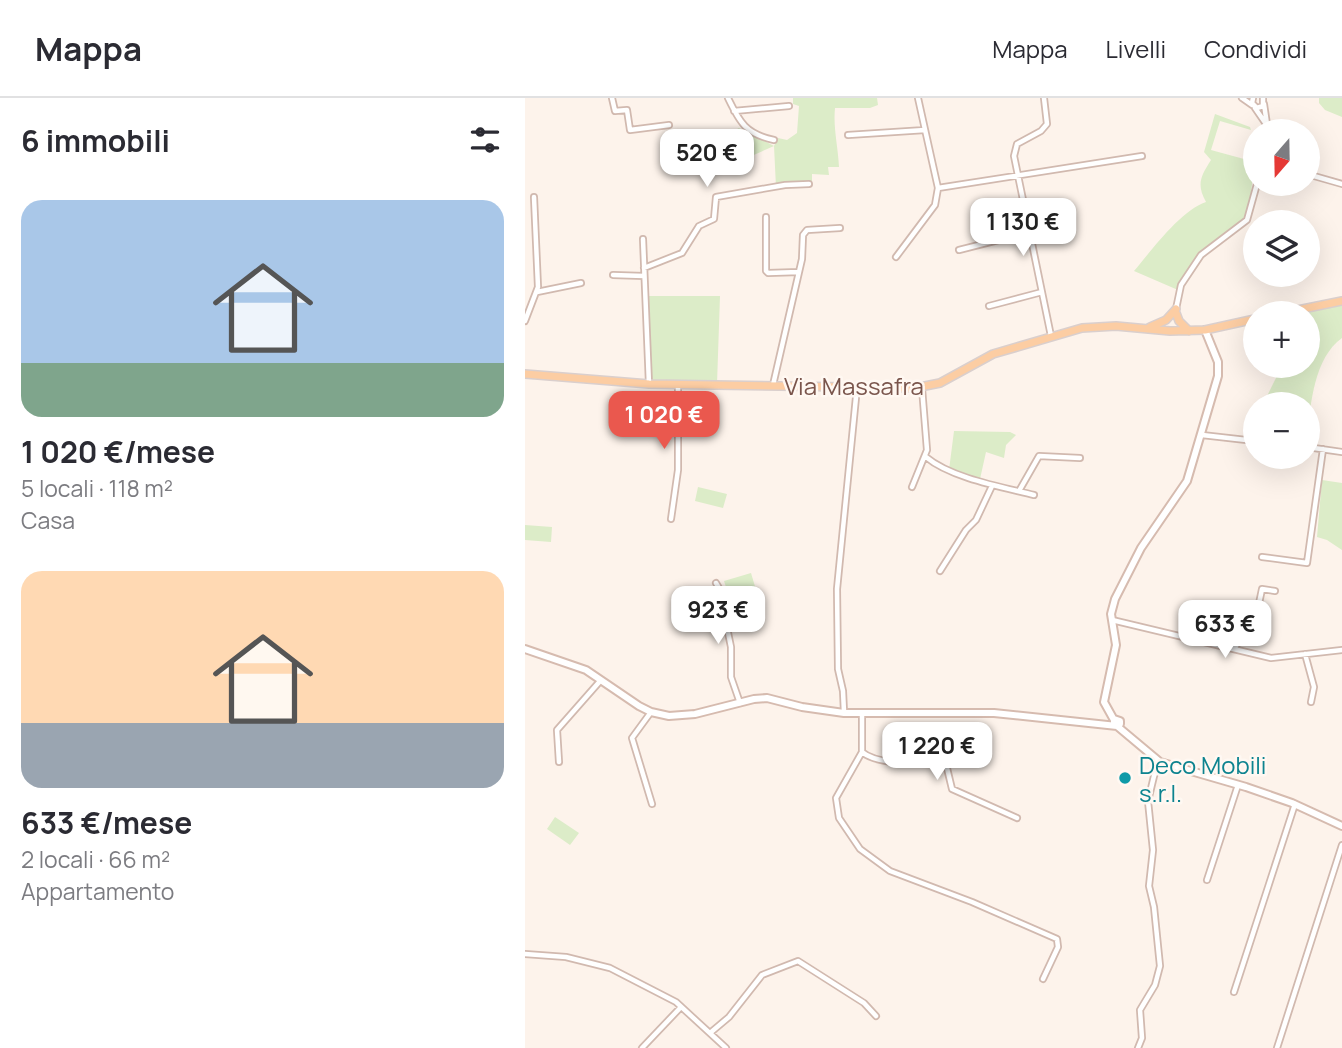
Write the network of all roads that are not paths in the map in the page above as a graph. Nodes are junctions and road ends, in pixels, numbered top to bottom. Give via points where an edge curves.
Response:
1 (612, 98) edge
2 (728, 98) edge
3 (918, 98) edge
4 (1044, 98) edge
5 (1242, 98) edge
6 (1253, 98) edge
7 (1264, 101) edge
8 (789, 106) dead end
9 (1254, 106) junction
10 (734, 111) junction
11 (1261, 119) edge
12 (1266, 119) edge
13 (669, 125) dead end
14 (925, 130) junction
15 (848, 135) dead end
16 (774, 140) dead end
17 (1142, 156) dead end
18 (1017, 175) junction
19 (1320, 178) edge
20 (809, 184) dead end
21 (1342, 184) edge
22 (938, 188) junction
23 (1254, 196) edge
24 (534, 198) dead end
25 (766, 217) dead end
26 (840, 228) dead end
27 (1030, 232) junction
28 (643, 239) dead end
29 (959, 250) dead end
30 (895, 257) dead end
31 (644, 268) junction
32 (799, 272) junction
33 (613, 275) dead end
34 (644, 276) junction
35 (581, 283) dead end
36 (1042, 292) junction
37 (536, 293) junction
38 (1342, 302) edge
39 (989, 306) dead end
40 (1320, 306) edge
41 (1174, 313) junction
42 (525, 321) edge
43 (1243, 322) edge
44 (1146, 328) junction
45 (1205, 330) junction
46 (1170, 331) junction
47 (1189, 331) junction
48 (1051, 336) junction
49 (525, 374) edge
50 (649, 384) junction
51 (678, 384) junction
52 (773, 385) junction
53 (857, 387) junction
54 (922, 388) junction
55 (1202, 435) junction
56 (1243, 440) edge
57 (1320, 449) edge
58 (1323, 449) junction
59 (1342, 452) edge
60 (926, 457) junction
61 (1080, 458) dead end
62 (992, 486) junction
63 (912, 487) dead end
64 (1019, 491) junction
65 (1034, 495) dead end
66 (671, 519) dead end
67 (1262, 557) dead end
68 (940, 571) dead end
69 (716, 583) dead end
70 (1275, 590) dead end
71 (1112, 620) junction
72 (525, 649) edge
73 (1234, 649) junction
74 (1342, 650) edge
75 (1305, 654) junction
76 (601, 679) junction
77 (1311, 702) dead end
78 (740, 703) junction
79 (651, 712) junction
80 (844, 713) junction
81 (862, 714) junction
82 (1115, 721) junction
83 (862, 752) junction
84 (559, 762) dead end
85 (1160, 762) junction
86 (1238, 785) junction
87 (652, 804) dead end
88 (1295, 804) junction
89 (1017, 818) dead end
90 (1342, 826) edge
91 (1342, 845) edge
92 (1207, 880) dead end
93 (525, 954) edge
94 (1043, 979) dead end
95 (1234, 992) dead end
96 (681, 1007) junction
97 (876, 1016) dead end
98 (710, 1033) junction
99 (642, 1048) edge
100 (726, 1048) edge
101 (1138, 1048) edge
102 (1276, 1048) edge

1 - 13 street via 615,111 627,110 630,130
2 - 10 street
3 - 14 street
4 - 18 street via 1047,124 1017,144
5 - 9 street
6 - 9 street
7 - 9 street via 1259,108
7 - 12 street
8 - 10 street
9 - 11 street
10 - 16 street via 748,131
14 - 15 street
14 - 22 street
17 - 18 street
18 - 22 street
18 - 27 street
19 - 21 street
20 - 31 street via 716,197 715,219 699,226 684,252
22 - 30 street via 935,205
23 - 41 street via 1247,220 1201,255 1181,285
24 - 37 street
25 - 32 street via 766,271
26 - 32 street via 803,234
27 - 29 street
27 - 36 street
28 - 31 street
31 - 34 street
32 - 52 street
33 - 34 street
34 - 50 street
35 - 37 street
36 - 39 street
36 - 48 street
37 - 42 street
38 - 40 main road
41 - 44 main road
41 - 46 main road via 1167,326
41 - 47 main road
43 - 45 main road, Via Massafra
44 - 46 main road, Via Massafra
44 - 48 main road, Via Massafra via 1105,326
45 - 47 main road, Via Massafra
45 - 55 main road via 1218,362 1218,376
46 - 47 main road, Via Massafra
48 - 54 main road, Via Massafra via 993,354
49 - 50 main road, Via Massafra
50 - 51 main road, Via Massafra
51 - 52 main road, Via Massafra
51 - 66 street via 677,474
52 - 53 main road, Via Massafra
53 - 54 main road, Via Massafra
53 - 80 street via 837,590
54 - 60 street
55 - 56 street
55 - 71 main road via 1187,481 1128,570 1115,599
57 - 58 street
58 - 59 street
58 - 67 street via 1307,563
60 - 62 street
60 - 63 street
61 - 64 street via 1039,456
62 - 64 street
62 - 68 street via 977,520
64 - 65 street
69 - 78 street via 733,613 726,623 731,677
70 - 73 street via 1262,589 1257,613
71 - 73 street
71 - 82 main road via 1116,645 1104,702
72 - 76 main road
73 - 75 street via 1271,658
74 - 75 street
75 - 77 street via 1314,687
76 - 79 main road
76 - 84 street via 557,730
78 - 79 main road via 683,716
78 - 80 main road via 767,698
79 - 87 street via 632,738
80 - 81 main road
81 - 82 main road via 994,713 1101,724
81 - 83 street
82 - 85 main road
83 - 89 street via 879,760 946,764 953,789
83 - 94 street via 836,798 839,818 860,849 890,871 1057,939 1058,947
85 - 86 main road
85 - 101 street via 1148,802 1153,850 1149,886 1160,966 1140,1010
86 - 88 main road
86 - 92 street
88 - 90 main road
88 - 95 street
91 - 102 street
93 - 96 street via 566,957 610,968
96 - 98 street
96 - 99 street
97 - 98 street via 864,1003 798,961 762,975
98 - 100 street

